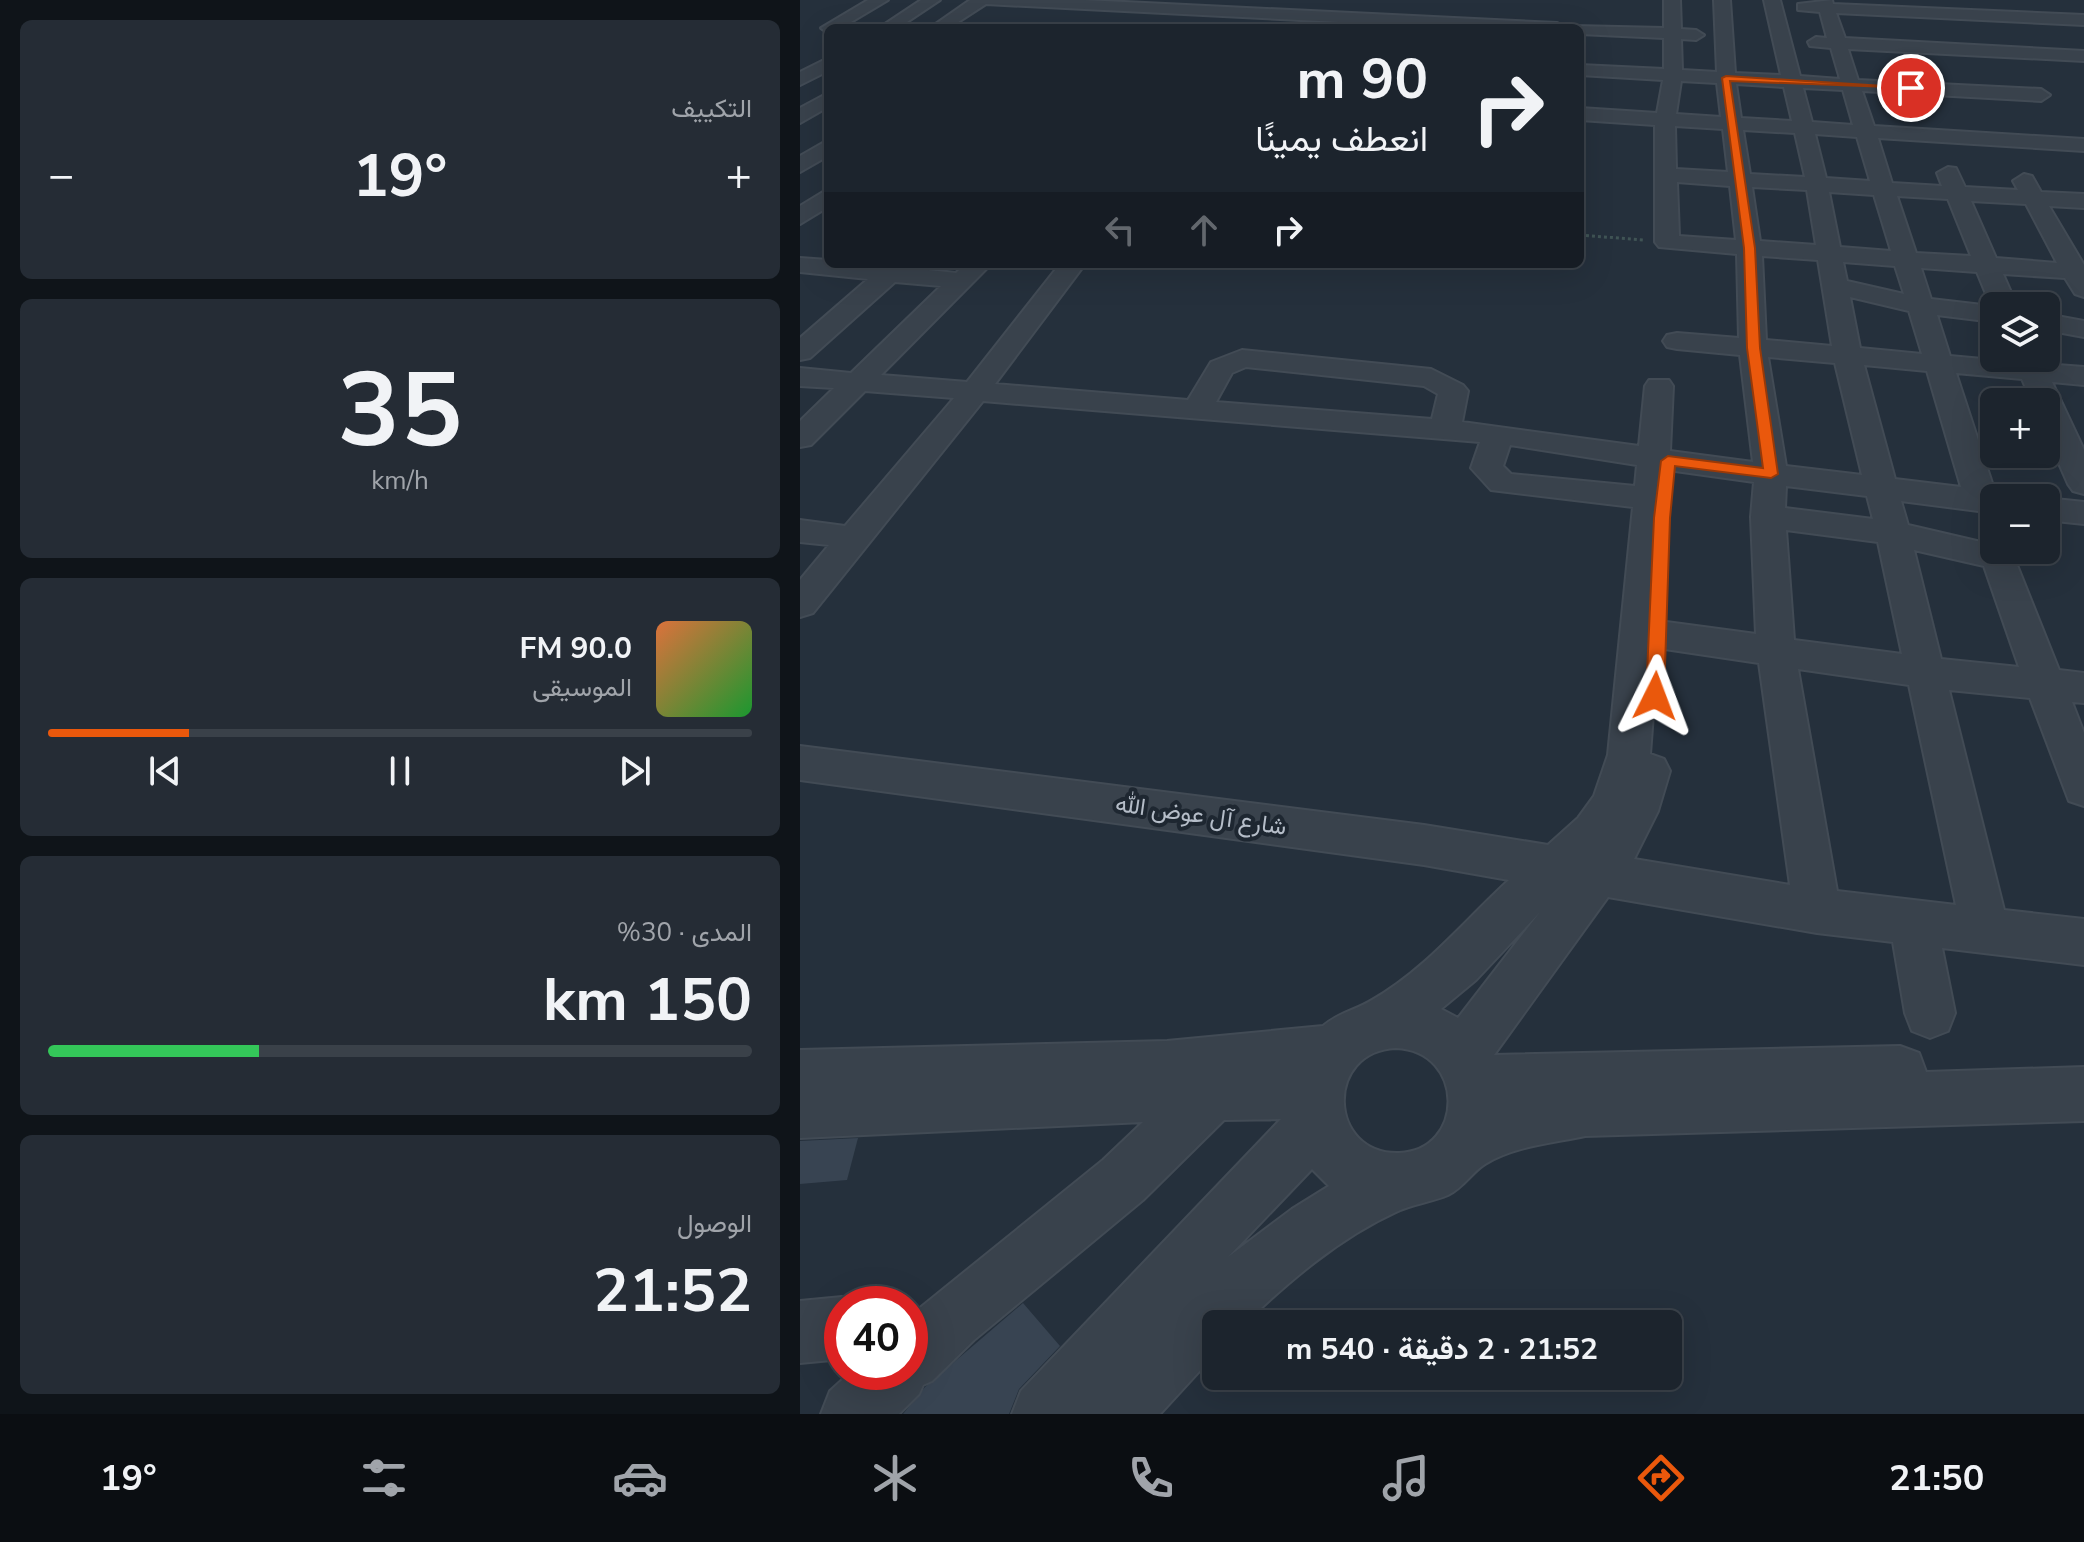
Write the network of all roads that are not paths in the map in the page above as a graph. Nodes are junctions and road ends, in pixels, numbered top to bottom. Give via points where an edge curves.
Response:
1 (880, 0) edge
2 (932, 0) edge
3 (981, 0) edge
4 (989, 0) edge
5 (1287, 0) edge
6 (1343, 0) edge
7 (1392, 0) edge
8 (1460, 0) edge
9 (1650, 0) edge
10 (1973, 0) edge
11 (2023, 0) edge
12 (2073, 0) edge
13 (1037, 1) edge
14 (1677, 1) edge
15 (1723, 2) edge
16 (1084, 3) edge
17 (1130, 4) edge
18 (1768, 4) edge
19 (1826, 4) edge
20 (1180, 5) edge
21 (1878, 5) edge
22 (1227, 6) edge
23 (1928, 7) edge
24 (2084, 13) edge
25 (1270, 14) edge
26 (1984, 16) junction
27 (1331, 17) junction
28 (1378, 19) junction
29 (2038, 19) junction
30 (1010, 20) dead end
31 (1059, 20) dead end
32 (2084, 20) edge
33 (1108, 21) dead end
34 (1300, 22) edge
35 (1506, 22) edge
36 (1559, 23) edge
37 (834, 24) edge
38 (893, 24) edge
39 (944, 24) edge
40 (1158, 24) edge
41 (1210, 24) edge
42 (1427, 24) edge
43 (1448, 24) edge
44 (1476, 24) edge
45 (1672, 34) junction
46 (1584, 36) edge
47 (1733, 37) junction
48 (1773, 39) junction
49 (1839, 43) junction
50 (1895, 46) junction
51 (1952, 49) junction
52 (2009, 52) junction
53 (2076, 56) edge
54 (818, 68) edge
55 (1602, 70) edge
56 (1673, 75) junction
57 (2084, 75) edge
58 (1726, 78) junction
59 (800, 80) edge
60 (1790, 81) junction
61 (1850, 85) junction
62 (1911, 88) junction
63 (1975, 92) junction
64 (824, 102) edge
65 (2050, 108) junction
66 (800, 117) edge
67 (824, 118) edge
68 (1665, 120) junction
69 (1734, 124) junction
70 (1802, 129) junction
71 (1866, 132) junction
72 (1933, 136) junction
73 (2002, 140) junction
74 (824, 149) edge
75 (2081, 149) edge
76 (800, 166) edge
77 (1664, 175) junction
78 (800, 178) edge
79 (1738, 179) junction
80 (824, 180) edge
81 (1817, 184) junction
82 (1883, 189) junction
83 (1957, 194) junction
84 (824, 199) edge
85 (2034, 199) junction
86 (2084, 201) edge
87 (800, 217) edge
88 (1749, 248) junction
89 (1831, 254) junction
90 (1905, 259) junction
91 (1987, 265) junction
92 (812, 268) edge
93 (1056, 268) edge
94 (1070, 268) edge
95 (896, 269) edge
96 (971, 272) edge
97 (2081, 278) edge
98 (1834, 286) junction
99 (1998, 292) edge
100 (1919, 305) junction
101 (1980, 312) edge
102 (2060, 325) edge
103 (2084, 329) edge
104 (1677, 341) dead end
105 (1753, 348) junction
106 (800, 352) edge
107 (1848, 356) junction
108 (1937, 363) junction
109 (1980, 364) edge
110 (2060, 371) edge
111 (2033, 372) edge
112 (2084, 376) edge
113 (800, 377) edge
114 (853, 383) junction
115 (1659, 386) dead end
116 (969, 389) junction
117 (1198, 408) junction
118 (1445, 430) junction
119 (1498, 434) junction
120 (800, 438) edge
121 (1662, 460) junction
122 (1771, 474) junction
123 (1981, 484) edge
124 (2084, 484) edge
125 (1881, 486) junction
126 (1650, 498) junction
127 (1980, 501) edge
128 (2060, 510) edge
129 (2084, 513) edge
130 (1768, 517) junction
131 (816, 532) edge
132 (1893, 533) junction
133 (800, 572) edge
134 (800, 604) edge
135 (1659, 635) junction
136 (1776, 651) junction
137 (1922, 672) junction
138 (2042, 684) junction
139 (2084, 688) edge
140 (800, 763) edge
141 (2084, 788) edge
142 (1577, 873) junction
143 (1817, 911) junction
144 (1914, 924) junction
145 (1985, 930) junction
146 (2084, 942) edge
147 (1930, 1013) dead end
148 (1388, 1020) junction
149 (1467, 1068) junction
150 (2084, 1068) edge
151 (800, 1076) edge
152 (1222, 1078) junction
153 (1324, 1085) junction
154 (2084, 1094) edge
155 (800, 1111) edge
156 (1462, 1145) junction
157 (1391, 1184) junction
158 (931, 1320) edge
159 (824, 1330) edge
160 (800, 1332) edge
161 (878, 1390) edge
162 (853, 1414) edge
163 (1044, 1414) edge
164 (1117, 1414) edge

1 - 37 street
2 - 38 street
3 - 39 street
4 - 13 street
5 - 25 street
6 - 27 street
7 - 28 street
8 - 43 street
9 - 14 street
10 - 26 street
11 - 29 street
12 - 24 street
13 - 16 street
13 - 30 street
14 - 45 street
15 - 47 street
16 - 17 street
16 - 31 street
17 - 20 street
17 - 33 street
18 - 19 street
18 - 48 street
19 - 21 street
19 - 49 street
20 - 22 street
20 - 40 street
21 - 23 street
21 - 50 street
22 - 25 street
22 - 41 street
23 - 26 street
23 - 51 street
25 - 34 street
26 - 29 street
26 - 52 street
27 - 28 street
27 - 34 street
28 - 42 street
29 - 32 street
29 - 53 street
35 - 36 street
35 - 44 street
45 - 47 street
45 - 55 street
45 - 56 street
46 - 55 street
47 - 58 street
48 - 49 street
48 - 60 street
49 - 50 street
49 - 61 street
50 - 51 street
50 - 62 street
51 - 52 street
51 - 63 street
52 - 53 street
52 - 65 street
53 - 57 street
54 - 59 street
55 - 56 street
55 - 68 street
56 - 58 street
56 - 68 street
58 - 60 street
58 - 69 street
60 - 61 street
60 - 70 street
61 - 62 street
61 - 71 street
62 - 63 street
62 - 72 street
63 - 65 street
63 - 73 street
64 - 66 street
65 - 75 street
66 - 67 street
68 - 69 street
68 - 77 street
69 - 70 street
69 - 79 street
70 - 71 street
70 - 81 street
71 - 72 street
71 - 82 street
72 - 73 street
72 - 83 street
73 - 75 street
73 - 85 street
74 - 76 street
77 - 79 street
77 - 88 street via 1667,242
78 - 80 street
79 - 81 street
79 - 88 street
81 - 82 street
81 - 89 street
82 - 83 street
82 - 90 street
83 - 85 street
83 - 91 street
84 - 87 street
85 - 86 street
85 - 97 street
88 - 89 street
88 - 105 street
89 - 90 street
89 - 98 street
90 - 91 street
90 - 100 street
91 - 97 street
91 - 99 street
92 - 95 street
93 - 116 street
94 - 116 street
95 - 96 street
95 - 106 street
96 - 114 street
98 - 100 street
98 - 107 street
100 - 101 street
100 - 108 street
102 - 103 street
104 - 105 street
105 - 107 street
105 - 122 street
107 - 108 street
107 - 125 street
108 - 109 street
108 - 123 street
110 - 112 street
111 - 124 street
113 - 114 street
114 - 116 street
114 - 120 street
115 - 121 street
116 - 117 street
116 - 131 street
116 - 134 street
117 - 118 street
117 - 118 street via 1221,368 1242,358 1431,378 1453,391
118 - 119 street
119 - 121 street
119 - 126 street via 1487,468 1502,483
121 - 122 street
121 - 126 street
121 - 135 street
122 - 125 street
122 - 130 street
125 - 127 street
125 - 132 street
126 - 142 street via 1629,755 1613,804
128 - 129 street
130 - 132 street
130 - 136 street
131 - 133 street
132 - 137 street
132 - 138 street via 1998,558
135 - 136 street
135 - 142 street via 1652,757 1644,797 1633,824
136 - 137 street
136 - 143 street
137 - 138 street
137 - 145 street
138 - 139 street
138 - 141 street
140 - 142 street, شارع آل عوض الله via 1424,845
142 - 143 street, شارع آل عوض الله
142 - 148 street via 1522,898 1459,963
142 - 149 street via 1569,912
143 - 144 street, شارع آل عوض الله
144 - 145 street, شارع آل عوض الله
144 - 147 street
145 - 146 street, شارع آل عوض الله
148 - 149 street via 1427,1025 1446,1037
148 - 153 street via 1351,1036
149 - 150 street
149 - 156 street via 1470,1125
151 - 152 street
152 - 153 street
152 - 155 street
152 - 158 street via 1123,1180
153 - 157 street via 1322,1131 1341,1162 1356,1174
153 - 163 street via 1290,1153
154 - 156 street via 1585,1109 1519,1123
156 - 157 street via 1439,1169
157 - 164 street via 1349,1203 1279,1250 1189,1333
159 - 160 street
161 - 162 street

